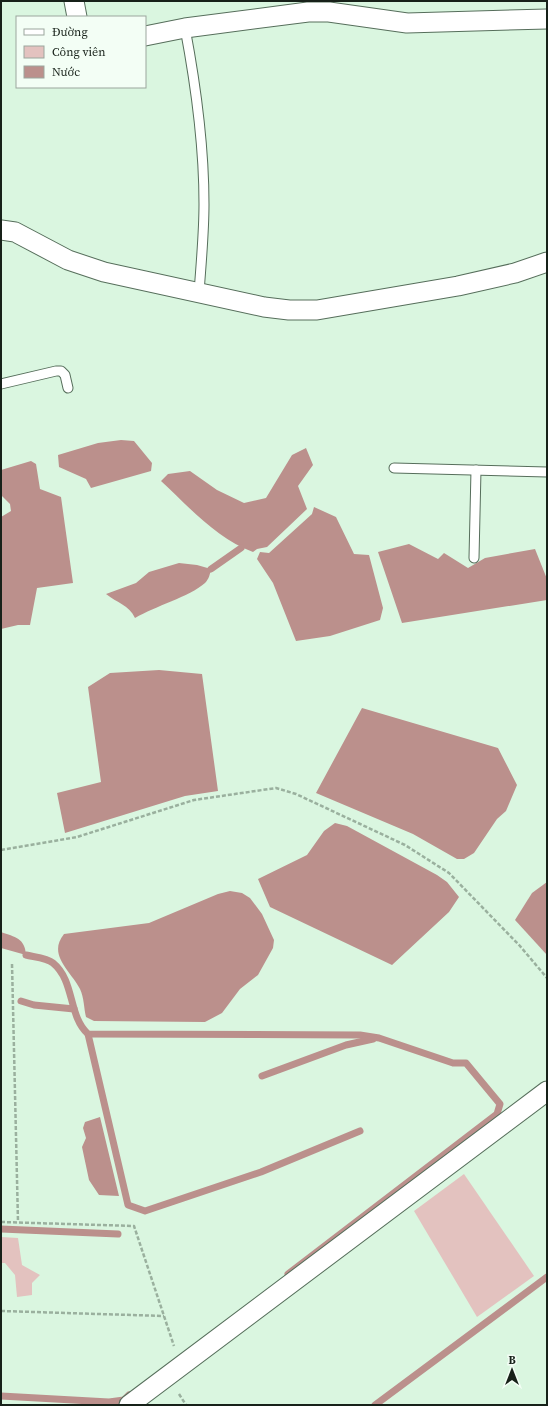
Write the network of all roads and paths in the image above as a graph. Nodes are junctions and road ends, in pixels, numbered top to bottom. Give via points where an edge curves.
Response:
1 (74, 1) edge
2 (77, 16) edge
3 (547, 19) edge
4 (185, 28) junction
5 (146, 36) edge
6 (1, 230) edge
7 (547, 262) edge
8 (199, 293) junction
9 (1, 384) edge
10 (68, 388) dead end
11 (394, 468) dead end
12 (476, 470) junction
13 (547, 472) edge
14 (474, 558) dead end
15 (1, 850) edge
16 (12, 964) dead end
17 (547, 978) edge
18 (547, 1091) edge
19 (1, 1222) edge
20 (18, 1222) junction
21 (1, 1311) edge
22 (164, 1316) junction
23 (181, 1366) junction
24 (129, 1405) edge

1 - 2 street
3 - 4 street via 407,23 329,12 308,12
4 - 5 street
4 - 8 lane via 198,106 202,162 204,205
6 - 8 street via 15,232 84,267
7 - 8 street via 515,273 458,286 317,310 264,307
9 - 10 lane via 61,371 65,375
11 - 12 lane
12 - 13 lane
12 - 14 lane
15 - 17 path via 77,837 194,800 276,788 296,794 405,844 449,873 520,946
16 - 20 path
18 - 23 street
19 - 20 path
20 - 22 path via 134,1226
21 - 22 path
22 - 23 path
23 - 24 street

